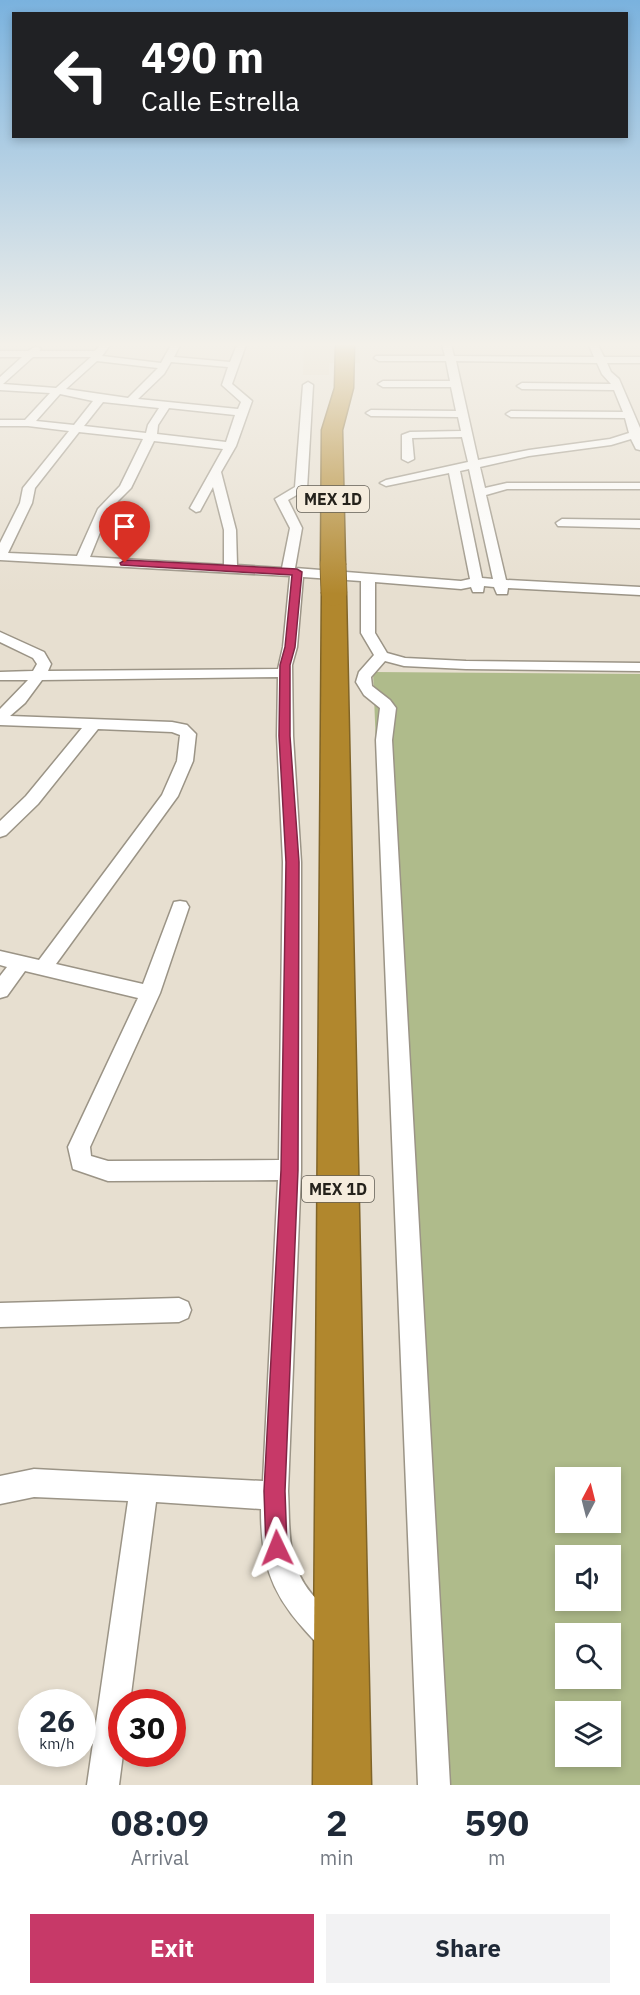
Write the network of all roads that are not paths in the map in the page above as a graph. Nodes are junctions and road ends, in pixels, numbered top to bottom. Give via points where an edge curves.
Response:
1 (64, 428) edge
2 (152, 428) edge
3 (236, 428) edge
4 (306, 428) edge
5 (332, 428) edge
6 (466, 428) edge
7 (76, 430) junction
8 (637, 432) edge
9 (467, 434) junction
10 (149, 438) junction
11 (230, 446) junction
12 (640, 447) edge
13 (408, 459) dead end
14 (454, 469) junction
15 (475, 469) junction
16 (215, 470) junction
17 (386, 483) dead end
18 (507, 486) junction
19 (640, 486) edge
20 (481, 494) junction
21 (196, 508) dead end
22 (562, 523) dead end
23 (640, 524) edge
24 (0, 556) edge
25 (82, 560) junction
26 (231, 569) junction
27 (292, 572) junction
28 (345, 578) junction
29 (477, 586) junction
30 (502, 587) junction
31 (640, 591) edge
32 (640, 599) edge
33 (0, 636) edge
34 (382, 656) junction
35 (640, 667) edge
36 (286, 673) junction
37 (39, 675) junction
38 (0, 676) edge
39 (0, 718) edge
40 (94, 723) junction
41 (0, 831) edge
42 (180, 907) dead end
43 (0, 958) edge
44 (20, 963) junction
45 (43, 968) junction
46 (0, 991) edge
47 (150, 993) junction
48 (290, 1170) junction
49 (179, 1310) dead end
50 (0, 1315) edge
51 (144, 1488) junction
52 (0, 1490) edge
53 (274, 1491) junction
54 (341, 1648) junction
55 (103, 1785) edge
56 (342, 1785) edge
57 (434, 1785) edge

1 - 7 street
2 - 10 street
3 - 11 street
4 - 27 street via 301,489 281,499 296,528
5 - 28 highway, MEX 1D
6 - 9 street
7 - 10 street
7 - 24 street via 29,488 26,503
8 - 12 street
8 - 15 street via 601,444 529,453
9 - 13 street via 410,435 406,437
9 - 15 street
10 - 11 street
10 - 25 street via 125,488 104,509
11 - 16 street
14 - 15 street
14 - 17 street
14 - 29 street
15 - 18 street
15 - 20 street
16 - 21 street
16 - 26 street via 230,530
18 - 19 street
18 - 20 street
20 - 30 street
22 - 23 street
24 - 25 street
25 - 26 street
26 - 27 street
27 - 28 street
27 - 36 street
28 - 29 street
28 - 34 street
28 - 54 highway, MEX 1D
29 - 30 street
30 - 31 street
30 - 32 street
33 - 37 street via 39,655 44,664
34 - 35 street via 404,662 466,665
34 - 57 street via 366,671 364,683 369,693 388,708 384,740
36 - 37 street
36 - 48 street via 292,862
37 - 38 street
37 - 39 street
39 - 40 street
40 - 41 street via 32,800
40 - 45 street via 182,728 188,734 184,761 170,796
42 - 47 street
43 - 44 street
44 - 45 street
44 - 46 street
45 - 47 street
47 - 48 street via 79,1148 81,1162 108,1171
48 - 53 street
49 - 50 street
51 - 52 street via 34,1483
51 - 53 street via 264,1495
51 - 55 street
53 - 54 street via 277,1548 285,1581
54 - 56 highway, MEX 1D

